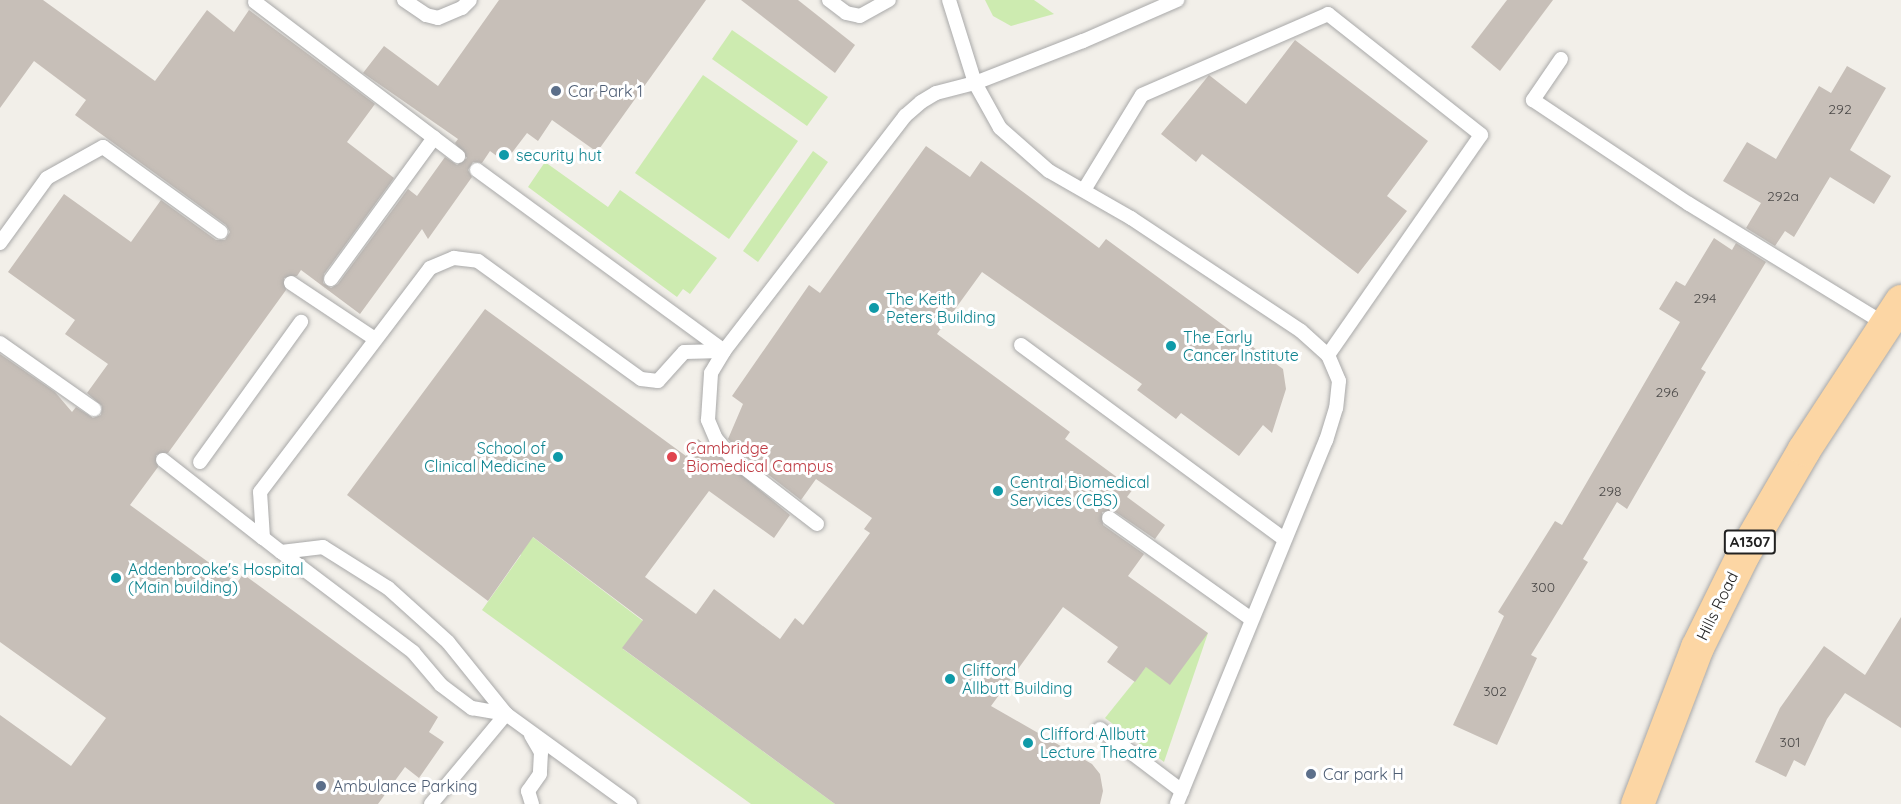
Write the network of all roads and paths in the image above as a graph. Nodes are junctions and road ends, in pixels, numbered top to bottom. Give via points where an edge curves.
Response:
1 (404, 0) edge
2 (470, 0) edge
3 (829, 0) edge
4 (889, 0) edge
5 (950, 0) edge
6 (1177, 0) edge
7 (255, 2) dead end
8 (1561, 59) dead end
9 (975, 83) junction
10 (434, 138) junction
11 (458, 156) dead end
12 (477, 170) dead end
13 (1084, 190) junction
14 (221, 232) dead end
15 (0, 243) edge
16 (332, 279) dead end
17 (291, 283) dead end
18 (1893, 312) edge
19 (301, 322) dead end
20 (375, 339) junction
21 (0, 343) edge
22 (1022, 345) dead end
23 (724, 351) junction
24 (1328, 355) junction
25 (94, 409) dead end
26 (163, 460) dead end
27 (200, 462) dead end
28 (1109, 518) dead end
29 (817, 524) dead end
30 (263, 538) junction
31 (1284, 539) junction
32 (281, 552) junction
33 (1251, 619) junction
34 (506, 714) junction
35 (526, 727) junction
36 (1100, 729) dead end
37 (1180, 797) edge
38 (430, 804) edge
39 (532, 804) edge
40 (630, 804) edge
41 (1637, 804) edge

1 - 2 lane via 438,18 462,9
3 - 4 lane via 846,13 860,16
5 - 9 lane
6 - 9 lane
7 - 10 lane
8 - 18 lane via 1533,100 1689,204
9 - 13 lane via 1000,128 1049,171
9 - 23 lane via 936,93 904,116
10 - 11 lane
10 - 16 lane
12 - 23 lane
13 - 24 lane via 1300,331
13 - 24 lane via 1142,95 1328,14 1481,135
14 - 15 lane via 103,147 48,178
17 - 20 lane
18 - 41 main road, Hills Road / A1307 via 1804,449 1743,554 1697,647
19 - 27 lane
20 - 23 lane via 430,268 454,258 478,261 641,379 658,381 684,352
20 - 30 lane via 260,492
21 - 25 lane
22 - 31 lane
23 - 29 lane via 711,373 708,420 716,439 733,459
24 - 31 lane via 1339,381 1336,408
26 - 30 lane
28 - 33 lane
30 - 32 lane
31 - 33 lane
32 - 34 lane via 413,652 441,685 472,708
32 - 34 lane via 323,547 388,588 448,642
33 - 37 lane
34 - 35 lane
34 - 38 lane
35 - 39 lane via 541,752 540,774 528,791
35 - 40 lane
36 - 37 lane

